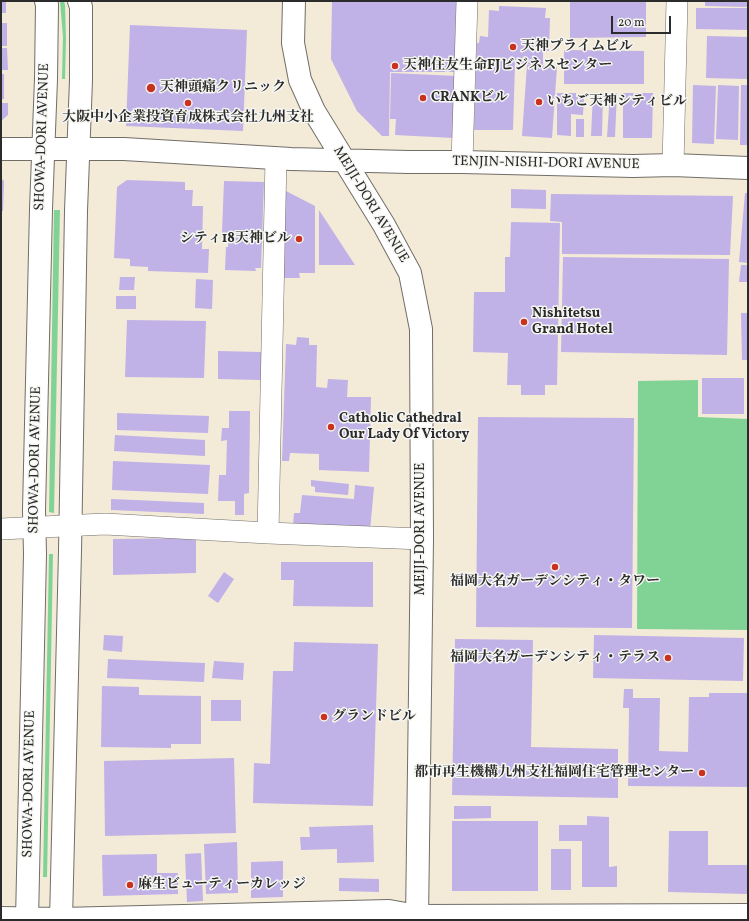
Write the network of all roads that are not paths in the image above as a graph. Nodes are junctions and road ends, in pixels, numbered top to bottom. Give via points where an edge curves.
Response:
1 (46, 1) edge
2 (80, 1) edge
3 (294, 1) edge
4 (467, 1) edge
5 (677, 1) edge
6 (1, 149) edge
7 (43, 149) junction
8 (78, 149) junction
9 (276, 158) junction
10 (344, 160) junction
11 (462, 162) junction
12 (673, 165) junction
13 (748, 168) edge
14 (70, 526) junction
15 (34, 527) junction
16 (1, 529) edge
17 (268, 533) junction
18 (422, 539) junction
19 (748, 915) edge
20 (1, 918) edge
21 (417, 918) edge
22 (27, 919) edge
23 (61, 919) edge

1 - 7 street, SHOWA-DORI AVENUE
2 - 8 street via 81,80
3 - 10 street, MEIJI-DORI AVENUE via 293,43 300,80 314,110
4 - 11 street
5 - 12 street
6 - 7 street, TENJIN-NISHI-DORI AVENUE
7 - 8 street, TENJIN-NISHI-DORI AVENUE
7 - 15 street, SHOWA-DORI AVENUE
8 - 9 street, TENJIN-NISHI-DORI AVENUE via 124,149
8 - 14 street
9 - 10 street, TENJIN-NISHI-DORI AVENUE
9 - 17 street
10 - 11 street, TENJIN-NISHI-DORI AVENUE
10 - 18 street, MEIJI-DORI AVENUE via 410,273 420,329
11 - 12 street, TENJIN-NISHI-DORI AVENUE
12 - 13 street, TENJIN-NISHI-DORI AVENUE
14 - 15 street
14 - 17 street via 105,524
14 - 23 street
15 - 16 street
15 - 22 street, SHOWA-DORI AVENUE
17 - 18 street
18 - 21 street, MEIJI-DORI AVENUE
19 - 21 street
20 - 22 street
21 - 23 street via 389,911
22 - 23 street

